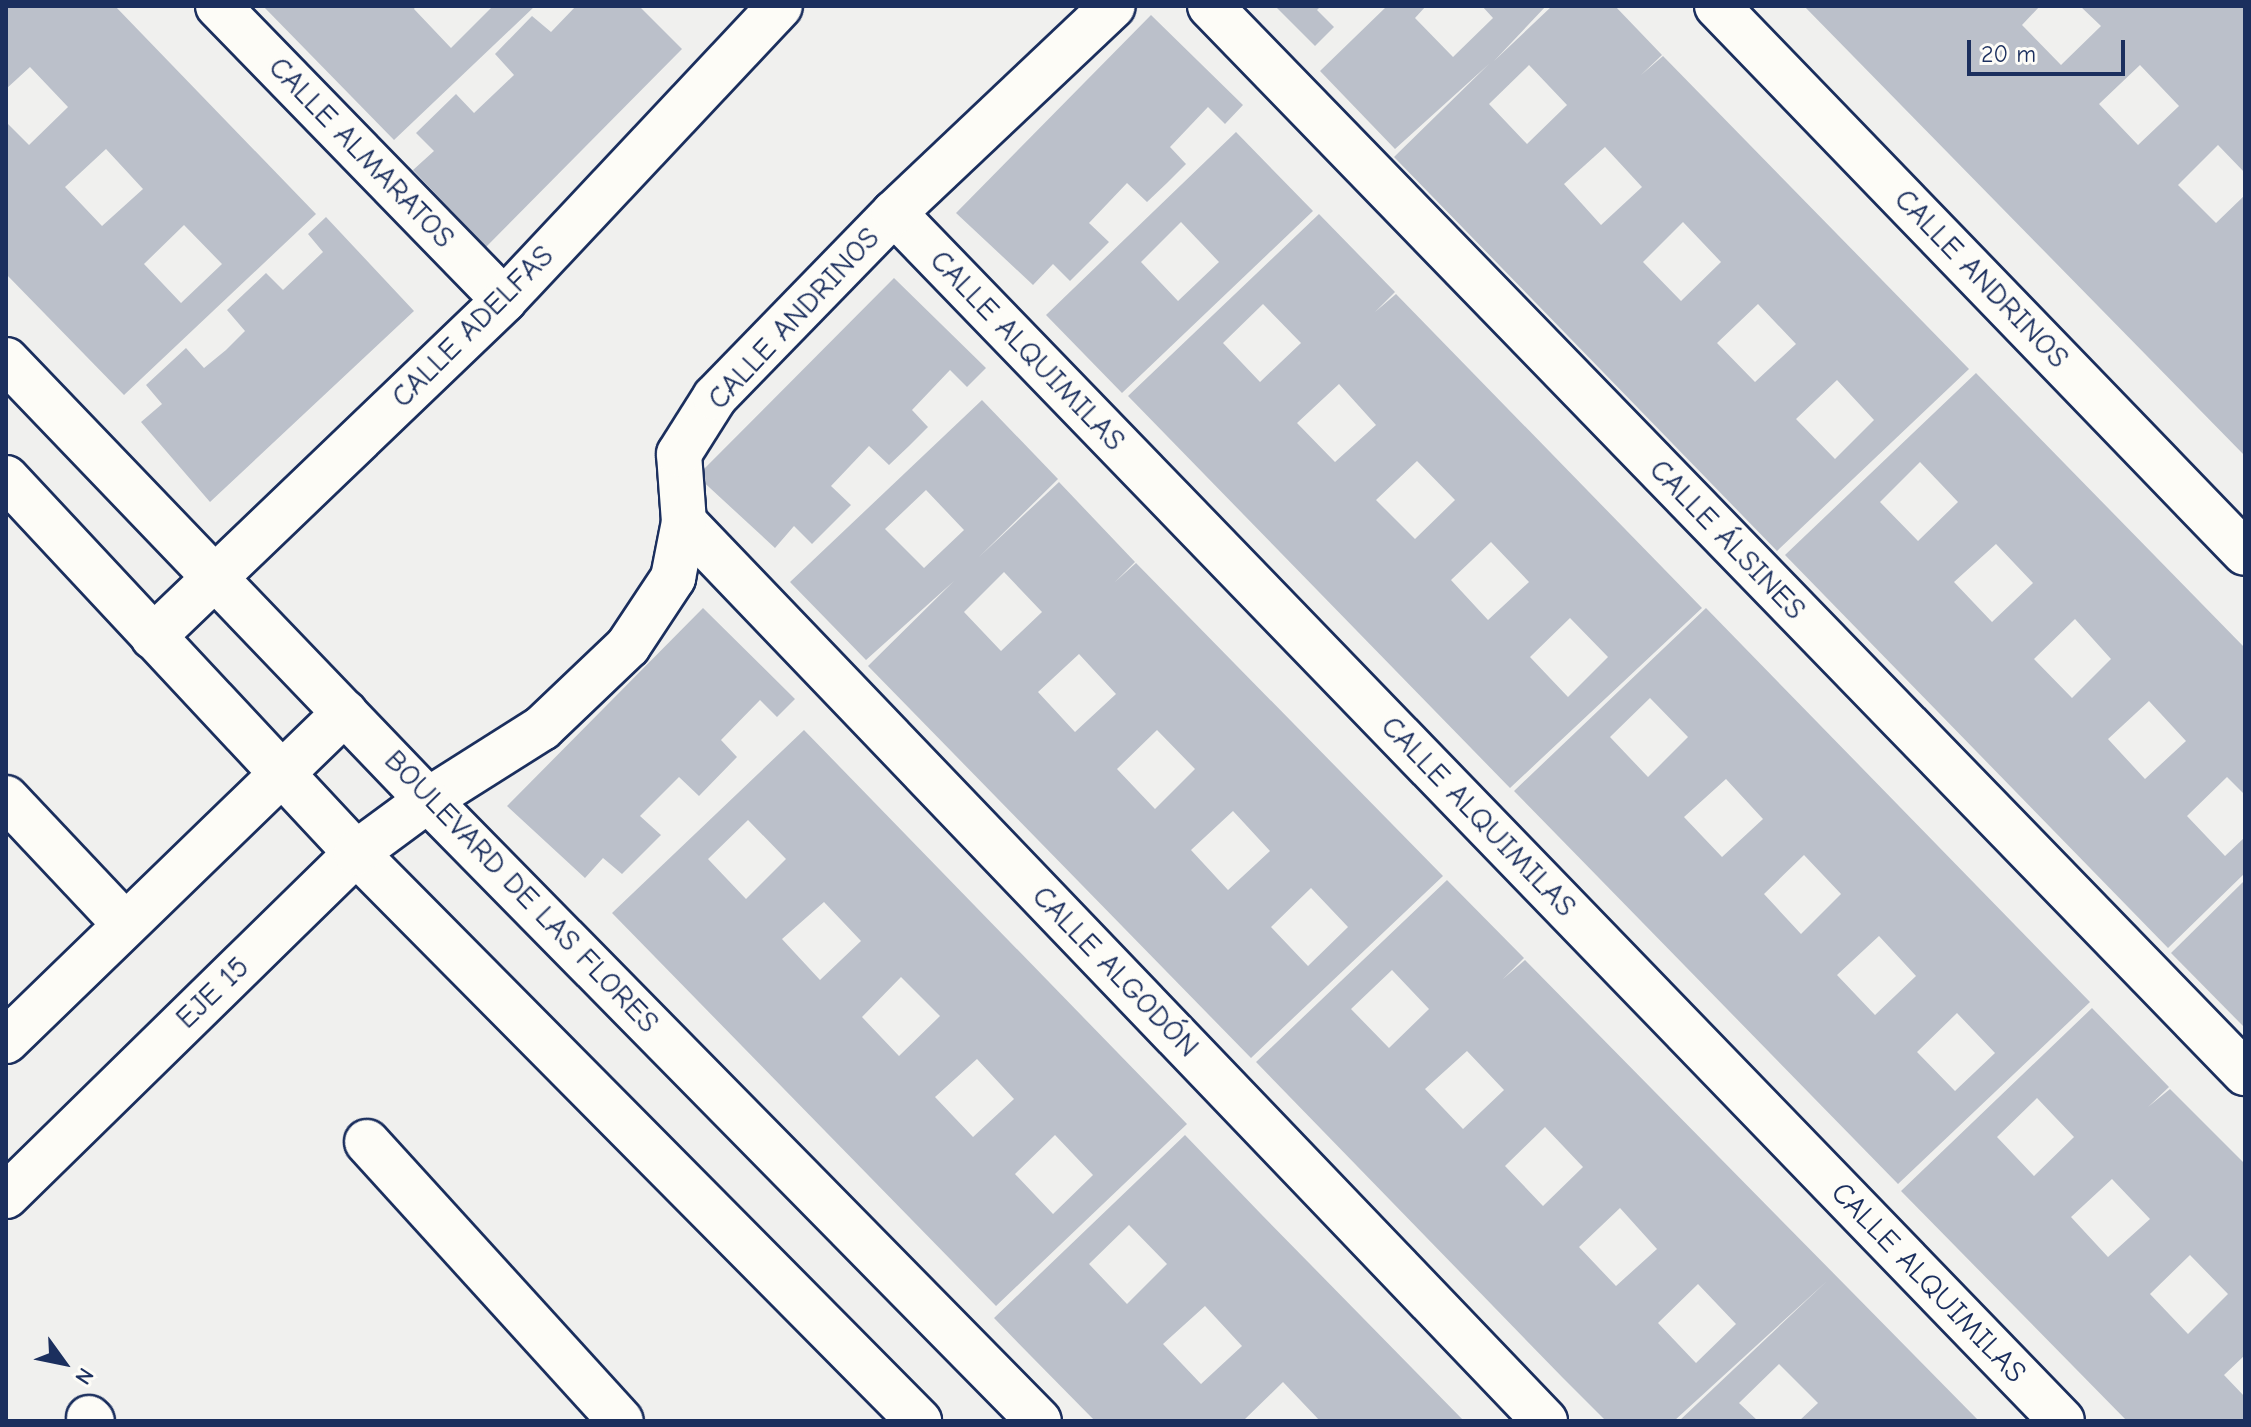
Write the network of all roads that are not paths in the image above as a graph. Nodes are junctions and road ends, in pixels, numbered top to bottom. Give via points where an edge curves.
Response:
1 (218, 6) edge
2 (1113, 6) edge
3 (1210, 6) edge
4 (1717, 6) edge
5 (762, 12) edge
6 (894, 213) junction
7 (504, 300) junction
8 (6, 360) edge
9 (6, 478) edge
10 (684, 522) junction
11 (2245, 553) edge
12 (216, 578) junction
13 (153, 637) junction
14 (345, 712) junction
15 (282, 773) junction
16 (6, 798) edge
17 (428, 800) junction
18 (356, 853) junction
19 (124, 923) junction
20 (6, 1041) edge
21 (2245, 1073) edge
22 (367, 1142) dead end
23 (6, 1196) edge
24 (621, 1421) edge
25 (919, 1421) edge
26 (1039, 1421) edge
27 (1545, 1421) edge
28 (2062, 1421) edge

1 - 7 street, CALLE ALMARATOS
2 - 6 street, CALLE ANDRINOS
3 - 21 street, CALLE ÁLSINES
4 - 11 street, CALLE ANDRINOS
5 - 7 street, CALLE ADELFAS
6 - 10 street, CALLE ANDRINOS via 715,397 679,454
6 - 28 street, CALLE ALQUIMILAS
7 - 12 street, CALLE ADELFAS
8 - 12 street, BOULEVARD DE LAS FLORES
9 - 13 street
10 - 17 street, CALLE ANDRINOS via 673,578 628,646 542,728
10 - 27 street, CALLE ALGODÓN
12 - 13 street, CALLE ADELFAS
12 - 14 street, BOULEVARD DE LAS FLORES
13 - 15 street
14 - 15 street
14 - 17 street, BOULEVARD DE LAS FLORES
15 - 18 street
15 - 19 street
16 - 19 street
17 - 18 street, EJE 15
17 - 26 street, BOULEVARD DE LAS FLORES
18 - 23 street, EJE 15
18 - 25 street
19 - 20 street
22 - 24 street

